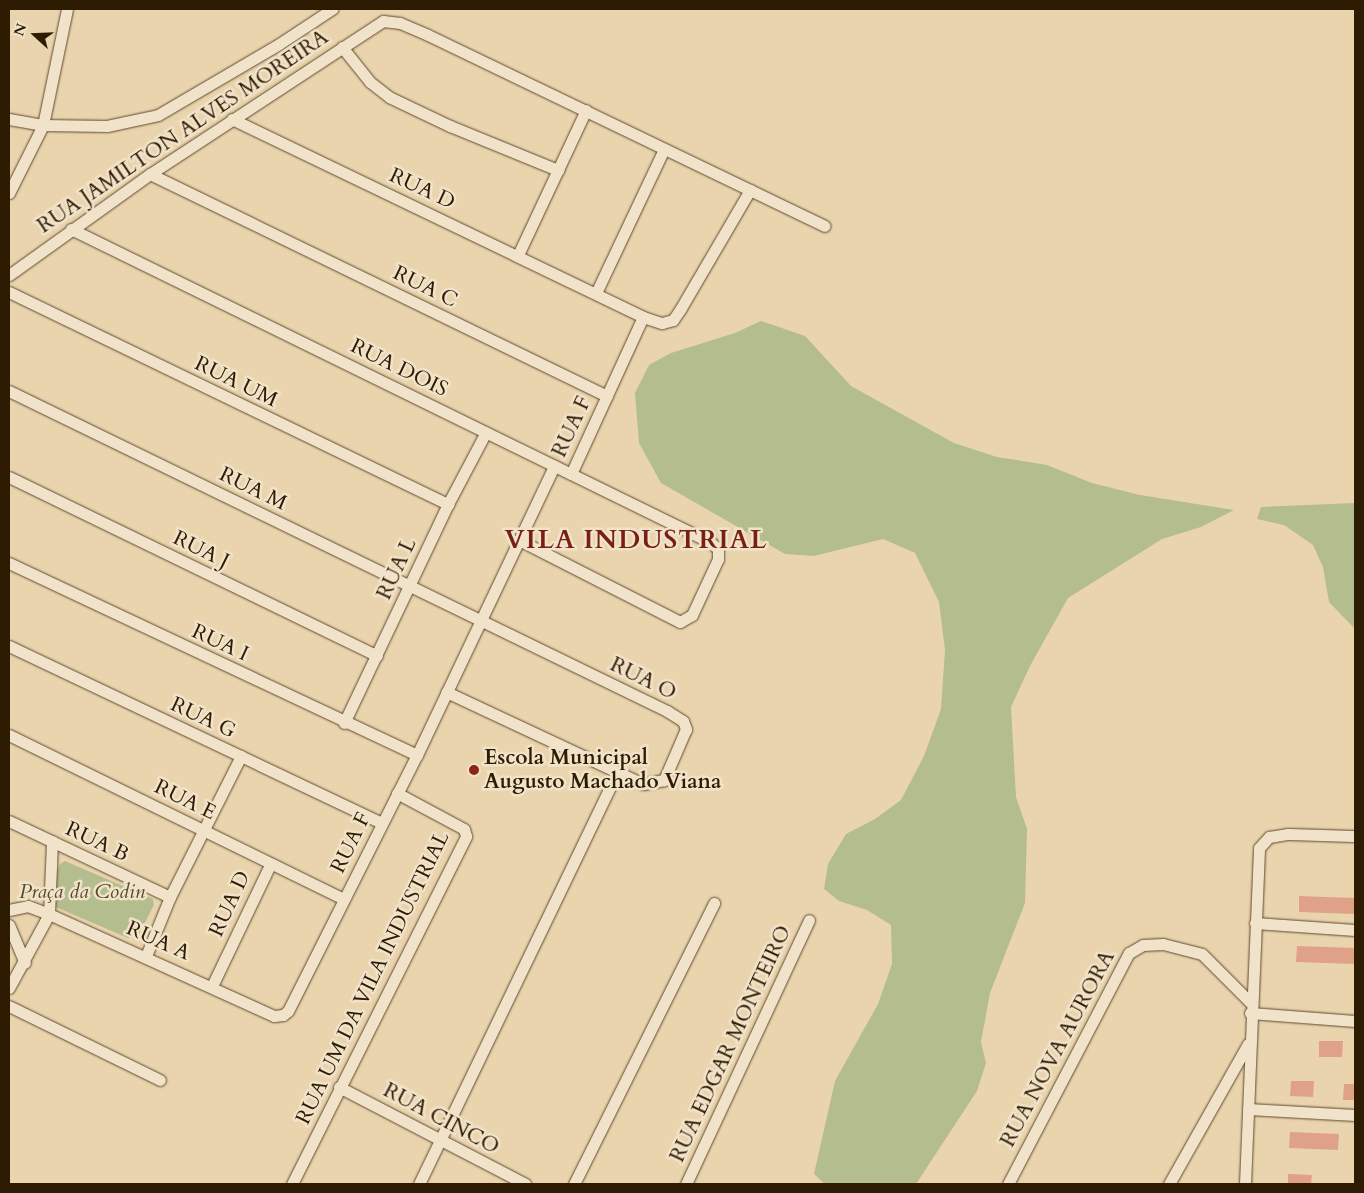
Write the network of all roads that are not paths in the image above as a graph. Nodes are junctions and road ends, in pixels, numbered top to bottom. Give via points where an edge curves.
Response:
1 (68, 9) edge
2 (332, 9) edge
3 (342, 47) junction
4 (586, 110) junction
5 (9, 119) edge
6 (232, 120) junction
7 (43, 125) junction
8 (664, 149) junction
9 (558, 170) junction
10 (150, 174) junction
11 (750, 190) junction
12 (9, 193) edge
13 (824, 226) dead end
14 (71, 229) junction
15 (518, 255) junction
16 (9, 275) edge
17 (9, 292) edge
18 (596, 293) junction
19 (643, 317) junction
20 (9, 391) edge
21 (607, 396) junction
22 (486, 432) junction
23 (554, 466) junction
24 (572, 474) junction
25 (9, 477) edge
26 (448, 504) junction
27 (519, 540) junction
28 (9, 563) edge
29 (410, 586) junction
30 (482, 621) junction
31 (9, 646) edge
32 (377, 656) junction
33 (448, 692) junction
34 (344, 723) junction
35 (9, 735) edge
36 (417, 755) junction
37 (241, 756) junction
38 (617, 773) junction
39 (397, 793) junction
40 (9, 821) edge
41 (381, 823) junction
42 (204, 830) junction
43 (1355, 836) edge
44 (52, 841) junction
45 (270, 865) junction
46 (170, 897) junction
47 (344, 899) junction
48 (714, 903) dead end
49 (9, 910) edge
50 (49, 914) junction
51 (809, 920) dead end
52 (1255, 923) junction
53 (9, 926) edge
54 (1355, 930) edge
55 (146, 956) junction
56 (25, 962) junction
57 (212, 986) junction
58 (9, 988) edge
59 (9, 1006) edge
60 (1250, 1008) junction
61 (288, 1011) joint
62 (1355, 1021) edge
63 (1249, 1042) junction
64 (160, 1080) dead end
65 (339, 1087) junction
66 (1248, 1109) junction
67 (1355, 1115) edge
68 (440, 1139) junction
69 (292, 1184) edge
70 (419, 1184) edge
71 (525, 1184) edge
72 (574, 1184) edge
73 (686, 1184) edge
74 (1008, 1184) edge
75 (1169, 1184) edge
76 (1245, 1184) edge

1 - 7 street
2 - 7 street via 279,44 158,114 107,126
3 - 4 street, RUA JAMILTON ALVES MOREIRA via 379,22 389,20 406,25
3 - 6 street, RUA JAMILTON ALVES MOREIRA
3 - 9 street via 370,82 389,97
4 - 8 street
4 - 9 street
5 - 7 street
6 - 10 street, RUA JAMILTON ALVES MOREIRA
6 - 15 street, RUA D
7 - 12 street
8 - 11 street
8 - 18 street
9 - 15 street
10 - 14 street, RUA JAMILTON ALVES MOREIRA
10 - 21 street, RUA C
11 - 13 street
11 - 19 street, RUA D via 673,320 662,323
14 - 16 street, RUA JAMILTON ALVES MOREIRA
14 - 22 street, RUA DOIS
15 - 18 street, RUA D
17 - 26 street, RUA UM
18 - 19 street, RUA D
19 - 21 street
20 - 29 street, RUA M
21 - 24 street, RUA F
22 - 23 street, RUA DOIS
22 - 26 street, RUA L
23 - 24 street, RUA DOIS
23 - 27 street, RUA F
24 - 27 street, RUA DOIS via 710,542 718,549 718,559 692,615 680,622
25 - 32 street, RUA J
26 - 29 street, RUA L
27 - 30 street, RUA F
28 - 34 street, RUA I
29 - 30 street, RUA M
29 - 32 street, RUA L
30 - 33 street, RUA F
30 - 38 street, RUA O via 682,721 686,729 684,738 664,780 643,784
31 - 37 street, RUA G
32 - 34 street, RUA L
33 - 36 street, RUA F
33 - 38 street
34 - 36 street, RUA I
35 - 42 street, RUA E
36 - 39 street, RUA F
37 - 41 street, RUA G
37 - 42 street
38 - 68 street
39 - 41 street, RUA F
39 - 65 street, RUA UM DA VILA INDUSTRIAL via 464,829 466,836
40 - 44 street, RUA B
41 - 47 street, RUA F
42 - 45 street, RUA E
42 - 46 street
43 - 52 street via 1287,834 1265,840 1258,854
44 - 46 street, RUA B
44 - 50 street
45 - 47 street, RUA E
45 - 57 street, RUA D
46 - 55 street
47 - 61 street, RUA F
48 - 72 street
49 - 50 street, RUA A via 28,906
50 - 55 street, RUA A
50 - 56 street
51 - 73 street, RUA EDGAR MONTEIRO
52 - 54 street
52 - 60 street
53 - 56 street
55 - 57 street, RUA A
56 - 58 street
57 - 61 street, RUA A via 274,1016 279,1017
59 - 64 street
60 - 62 street
60 - 63 street
60 - 74 street, RUA NOVA AURORA via 1202,954 1163,944 1143,945 1129,953
63 - 66 street
63 - 75 street
65 - 68 street, RUA CINCO
65 - 69 street, RUA UM DA VILA INDUSTRIAL
66 - 67 street
66 - 76 street
68 - 70 street
68 - 71 street, RUA CINCO

